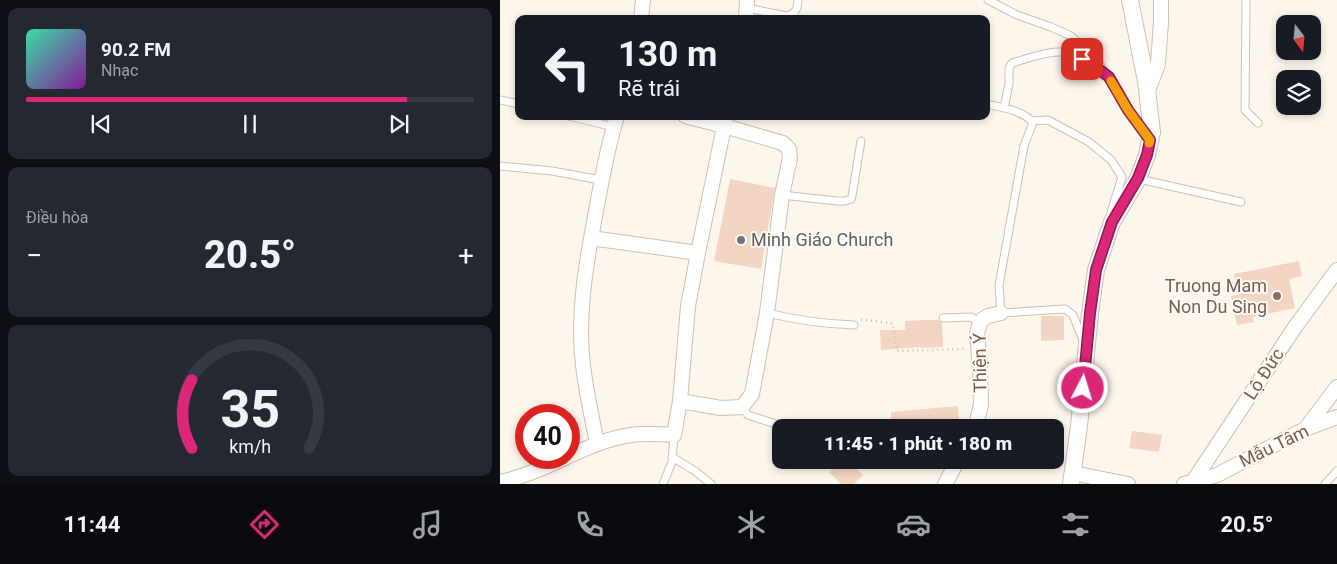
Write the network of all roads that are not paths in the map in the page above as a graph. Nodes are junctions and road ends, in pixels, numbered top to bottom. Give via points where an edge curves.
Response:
1 (643, 0) edge
2 (798, 0) edge
3 (988, 0) edge
4 (1130, 0) edge
5 (1161, 0) edge
6 (1246, 0) edge
7 (747, 9) edge
8 (641, 15) edge
9 (782, 15) edge
10 (796, 15) edge
11 (1109, 77) junction
12 (1148, 91) junction
13 (500, 100) edge
14 (515, 103) edge
15 (990, 105) edge
16 (1004, 108) junction
17 (600, 120) edge
18 (1032, 120) junction
19 (725, 121) edge
20 (615, 122) edge
21 (1258, 123) dead end
22 (1150, 140) junction
23 (861, 141) dead end
24 (500, 166) edge
25 (1138, 178) junction
26 (601, 180) junction
27 (782, 196) junction
28 (1241, 202) dead end
29 (1112, 222) junction
30 (591, 238) junction
31 (698, 254) junction
32 (1337, 270) edge
33 (1001, 313) junction
34 (767, 314) junction
35 (944, 318) dead end
36 (980, 323) junction
37 (854, 325) dead end
38 (1086, 349) junction
39 (1337, 387) edge
40 (680, 401) junction
41 (742, 408) junction
42 (1337, 417) edge
43 (977, 419) edge
44 (772, 423) edge
45 (1305, 429) junction
46 (674, 436) junction
47 (597, 444) junction
48 (580, 451) edge
49 (672, 458) junction
50 (541, 469) edge
51 (953, 469) edge
52 (1337, 471) edge
53 (1072, 478) edge
54 (1219, 479) edge
55 (517, 481) edge
56 (500, 482) edge
57 (1189, 482) edge
58 (663, 484) edge
59 (711, 484) edge
60 (945, 484) edge
61 (1128, 484) edge
62 (1325, 484) edge

1 - 8 street
2 - 10 lane
3 - 11 lane via 1071,36 1090,52
4 - 12 street
5 - 12 street via 1158,64
6 - 21 lane via 1245,110
7 - 9 lane
11 - 16 lane via 1072,53 1055,52 1031,57 1012,63 1009,68
11 - 22 lane
12 - 22 street
13 - 14 lane
15 - 16 lane
16 - 18 lane
17 - 20 lane
18 - 29 lane via 1048,120 1089,142 1110,160 1122,177 1110,214
18 - 33 lane via 1024,146 999,285
19 - 27 street via 783,143 789,150
19 - 31 street
20 - 26 street
22 - 25 street
23 - 27 lane via 851,199 837,201
24 - 26 lane
25 - 28 lane
25 - 29 street
26 - 30 street
27 - 34 street
29 - 38 street via 1096,270
30 - 31 street
30 - 47 street via 581,328 582,365
31 - 40 street via 688,306
32 - 57 street, Lộ Đức
33 - 36 street, Thiện Ý via 988,316
33 - 38 lane via 1065,310 1073,315
34 - 37 lane
34 - 41 street via 752,394
35 - 36 lane via 971,318
36 - 43 street, Thiện Ý via 977,333 981,405
38 - 53 street
39 - 45 street
40 - 41 street
40 - 46 street
41 - 44 lane via 748,415
42 - 45 street, Mẫu Tâm
45 - 54 street, Mẫu Tâm
46 - 47 street via 632,435
46 - 49 lane
47 - 48 street
49 - 58 lane
49 - 59 lane
50 - 55 street
51 - 60 street
52 - 62 lane
53 - 61 street
54 - 57 street, Mẫu Tâm
55 - 56 street

